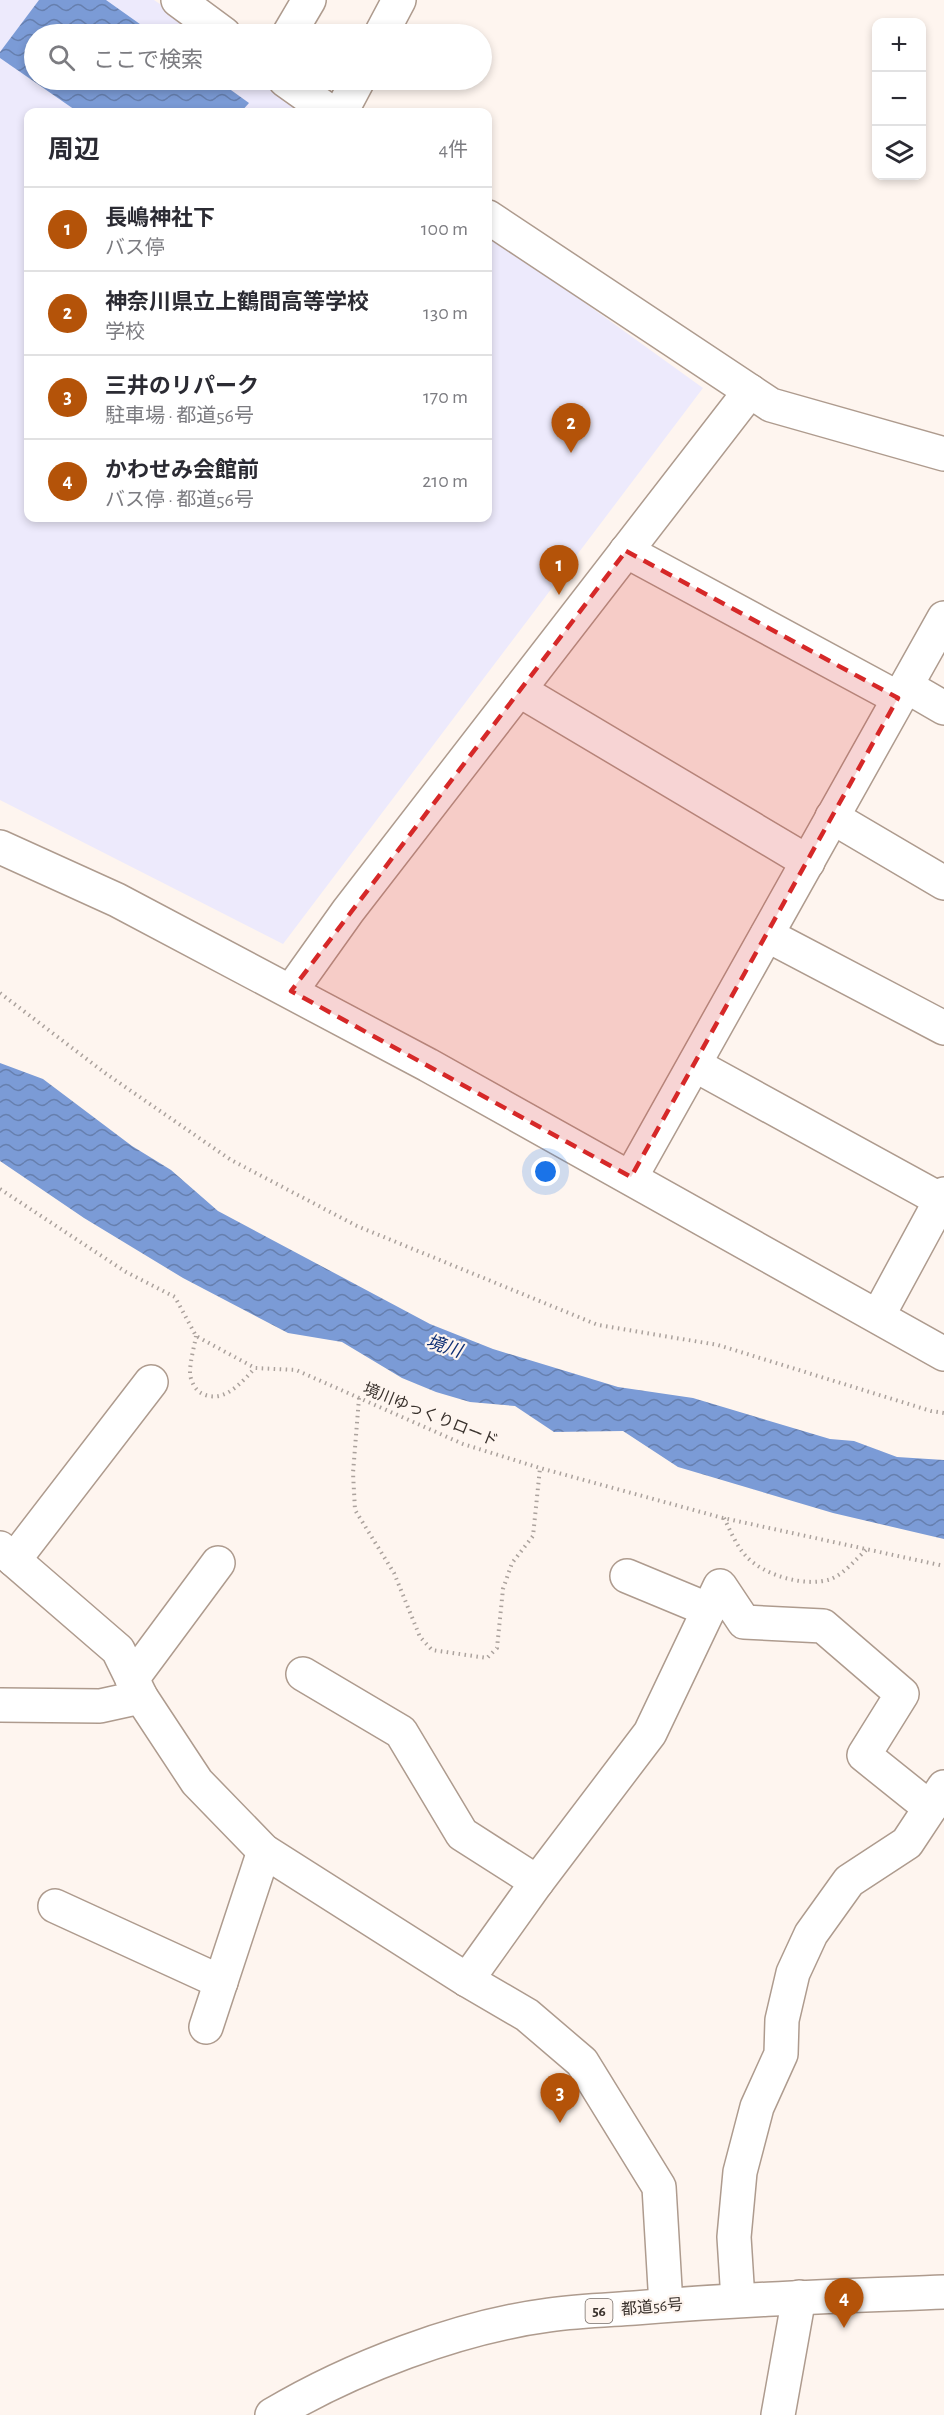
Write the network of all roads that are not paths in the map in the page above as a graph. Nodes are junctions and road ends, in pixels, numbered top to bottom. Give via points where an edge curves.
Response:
1 (178, 0) edge
2 (309, 0) edge
3 (399, 0) edge
4 (210, 24) edge
5 (295, 24) edge
6 (386, 24) edge
7 (299, 90) edge
8 (353, 90) edge
9 (324, 108) edge
10 (343, 108) edge
11 (492, 220) edge
12 (750, 391) junction
13 (944, 454) edge
14 (626, 551) junction
15 (944, 618) edge
16 (519, 690) junction
17 (902, 692) junction
18 (944, 708) edge
19 (832, 818) junction
20 (0, 847) edge
21 (808, 862) junction
22 (944, 883) edge
23 (767, 935) junction
24 (291, 991) junction
25 (944, 1028) edge
26 (695, 1065) junction
27 (631, 1177) junction
28 (940, 1206) edge
29 (878, 1316) junction
30 (944, 1354) edge
31 (151, 1382) dead end
32 (7, 1554) edge
33 (218, 1563) dead end
34 (627, 1576) dead end
35 (709, 1610) junction
36 (303, 1674) dead end
37 (136, 1688) junction
38 (0, 1705) edge
39 (937, 1798) edge
40 (264, 1851) junction
41 (537, 1882) junction
42 (56, 1906) dead end
43 (467, 1980) junction
44 (221, 1982) junction
45 (206, 2026) dead end
46 (944, 2292) edge
47 (799, 2297) junction
48 (738, 2300) junction
49 (666, 2305) junction
50 (272, 2415) edge
51 (778, 2415) edge

1 - 4 street
2 - 5 street
3 - 6 street
7 - 9 street
8 - 10 street
11 - 12 street
12 - 13 street via 771,405
12 - 14 street
14 - 16 street
14 - 17 street
15 - 17 street
16 - 21 street
16 - 24 street
17 - 18 street
17 - 19 street
19 - 21 street
19 - 22 street
20 - 24 street via 117,900
21 - 23 street
23 - 25 street
23 - 26 street
24 - 27 street
26 - 27 street
26 - 28 street
27 - 29 street
28 - 29 street
29 - 30 street
31 - 32 street
32 - 37 street via 118,1650
33 - 37 street
34 - 35 street
35 - 39 street via 720,1586 744,1622 823,1626 903,1695 864,1755
35 - 41 street via 650,1733
36 - 41 street via 400,1732 462,1834
37 - 38 street via 100,1706
37 - 40 street via 197,1782
39 - 48 street via 907,1844 849,1881 811,1934 793,1973 782,2020 782,2054 757,2107 740,2172 734,2237
40 - 43 street
40 - 44 street
41 - 43 street
42 - 44 street
43 - 49 street via 527,2015 582,2062 653,2177 659,2187
44 - 45 street
46 - 47 street, 都道56号 / 56
47 - 48 street, 都道56号 / 56
47 - 51 street
48 - 49 street, 都道56号 / 56
49 - 50 street, 都道56号 / 56 via 548,2315 438,2341 363,2370

